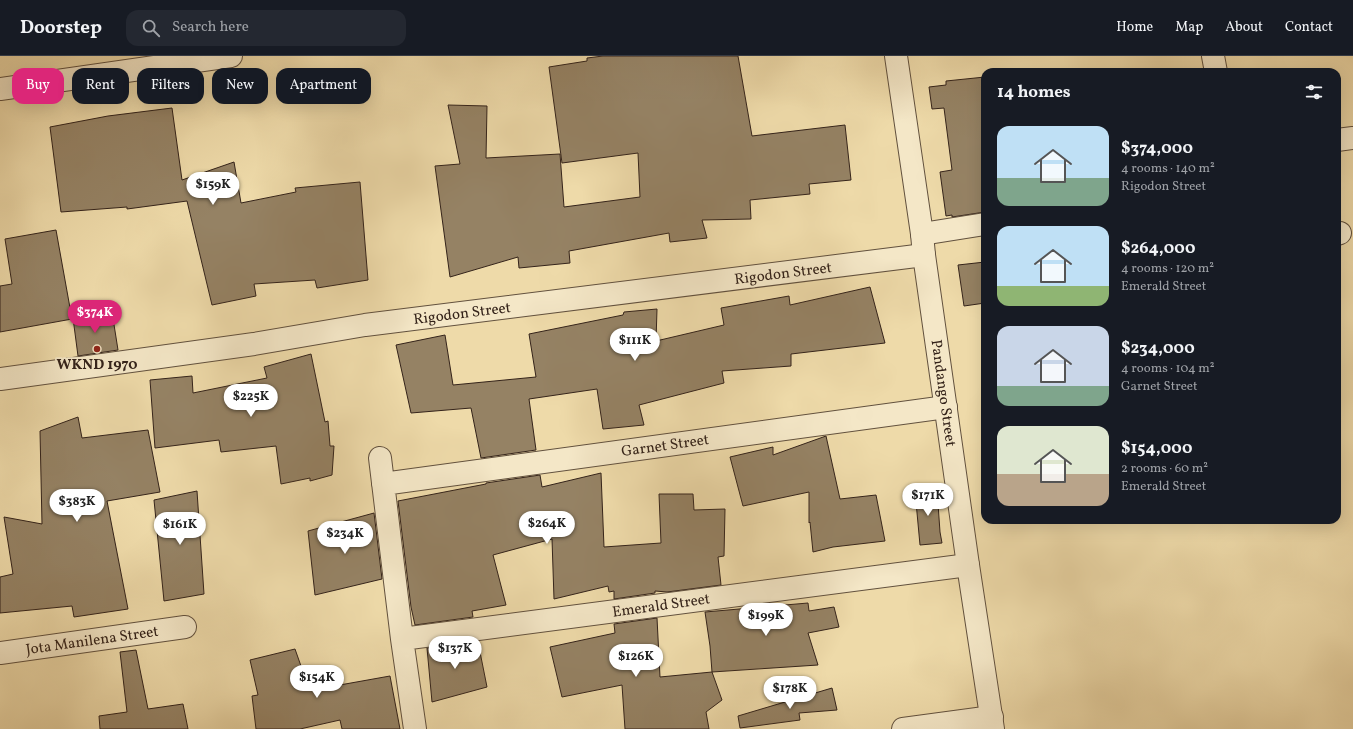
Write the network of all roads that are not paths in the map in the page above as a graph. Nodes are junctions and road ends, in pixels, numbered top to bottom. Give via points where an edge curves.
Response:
1 (231, 56) edge
2 (896, 56) edge
3 (1213, 56) edge
4 (1215, 68) edge
5 (0, 89) edge
6 (1353, 138) edge
7 (1341, 140) edge
8 (981, 225) edge
9 (922, 234) junction
10 (924, 255) junction
11 (0, 379) edge
12 (946, 407) junction
13 (380, 458) dead end
14 (383, 484) junction
15 (968, 565) junction
16 (185, 627) dead end
17 (402, 640) junction
18 (0, 653) edge
19 (992, 723) edge
20 (415, 729) edge
21 (903, 729) edge

1 - 5 street
2 - 9 street, Pandango Street
3 - 4 street
6 - 7 street
8 - 9 street
9 - 10 street, Pandango Street
10 - 11 street, Rigodon Street via 365,325 254,344
10 - 12 street, Pandango Street
12 - 14 street, Garnet Street
12 - 15 street, Pandango Street
13 - 14 street
14 - 17 street
15 - 17 street, Emerald Street
15 - 19 street, Pandango Street
16 - 18 street, Jota Manilena Street
17 - 20 street
19 - 21 street

